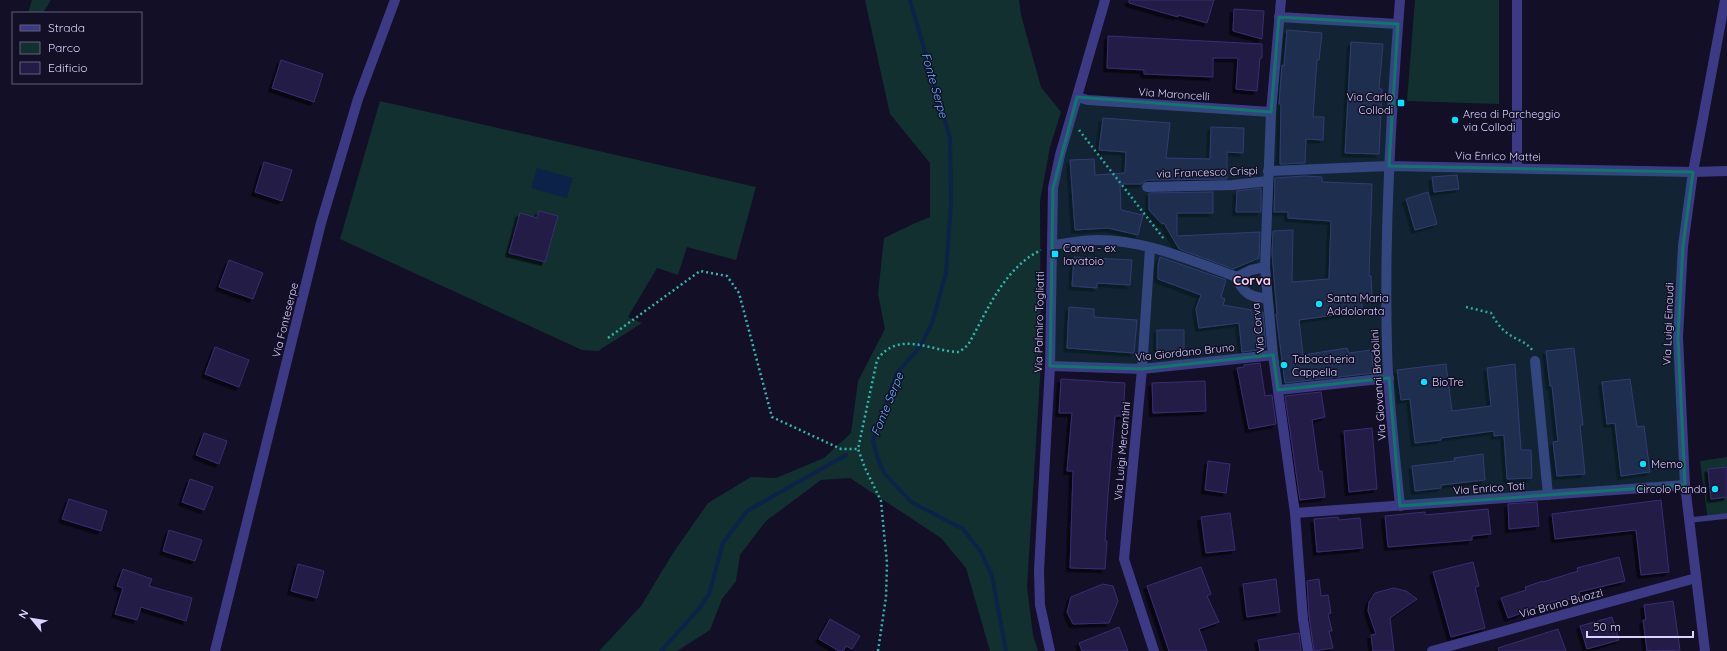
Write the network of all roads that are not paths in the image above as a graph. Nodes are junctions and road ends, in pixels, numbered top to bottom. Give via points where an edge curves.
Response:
1 (395, 0) edge
2 (1105, 0) edge
3 (1280, 0) edge
4 (1400, 0) edge
5 (1517, 0) edge
6 (1725, 0) edge
7 (1279, 17) junction
8 (1398, 24) junction
9 (1077, 97) junction
10 (1271, 112) junction
11 (1389, 166) junction
12 (1517, 168) junction
13 (1268, 171) junction
14 (1727, 171) edge
15 (1693, 172) junction
16 (1268, 181) junction
17 (1147, 187) dead end
18 (1053, 245) junction
19 (1150, 248) junction
20 (1265, 267) junction
21 (1237, 277) junction
22 (1267, 298) junction
23 (1273, 355) junction
24 (1535, 361) road end
25 (1050, 366) junction
26 (1142, 369) junction
27 (1389, 378) junction
28 (1278, 390) junction
29 (1685, 486) junction
30 (1548, 495) junction
31 (1400, 506) junction
32 (1294, 513) junction
33 (1727, 516) edge
34 (1690, 520) junction
35 (1696, 578) junction
36 (215, 651) edge
37 (1050, 651) edge
38 (1154, 651) edge
39 (1308, 651) edge
40 (1432, 651) edge
41 (1705, 651) edge

1 - 36 street, Via Fonteserpe via 358,99 321,223
2 - 9 street, Via Palmiro Togliatti
3 - 7 street, Via Corva
4 - 8 street
5 - 12 street
6 - 15 street, Via Luigi Einaudi
7 - 8 street
7 - 10 street, Via Corva
8 - 11 street
9 - 10 street, Via Maroncelli via 1088,100
9 - 18 street, Via Palmiro Togliatti via 1053,188
10 - 13 street, Via Corva
11 - 12 street, Via Enrico Mattei
11 - 13 street, Via Enrico Mattei
11 - 27 street, Via Giovanni Brodolini via 1386,280
12 - 15 street, Via Enrico Mattei
13 - 16 street, Via Corva
14 - 15 street, Via Enrico Mattei
15 - 29 street, Via Luigi Einaudi via 1683,246 1677,349
16 - 17 street, via Francesco Crispi via 1233,185
16 - 20 street, Via Corva
18 - 19 street via 1099,240
18 - 25 street, Via Palmiro Togliatti
19 - 21 street
19 - 26 street, Via Luigi Mercantini
20 - 21 street via 1250,270
20 - 22 street, Via Corva
21 - 22 street via 1248,295
22 - 23 street, Via Corva
23 - 26 street, Via Giordano Bruno
23 - 28 street, Via Corva
24 - 30 street
25 - 26 street, Via Giordano Bruno
25 - 37 street, Via Palmiro Togliatti via 1039,571 1040,605
26 - 38 street, Via Luigi Mercantini via 1124,559
27 - 28 street
27 - 31 street, Via Giovanni Brodolini
28 - 32 street, Via Corva
29 - 30 street, Via Enrico Toti
29 - 34 street, Via Luigi Einaudi
30 - 31 street, Via Enrico Toti
31 - 32 street, Via Enrico Toti
32 - 39 street, Via Corva via 1302,619
33 - 34 lane
34 - 35 street, Via Luigi Einaudi
35 - 40 street, Via Bruno Buozzi
35 - 41 street, Via Luigi Einaudi

